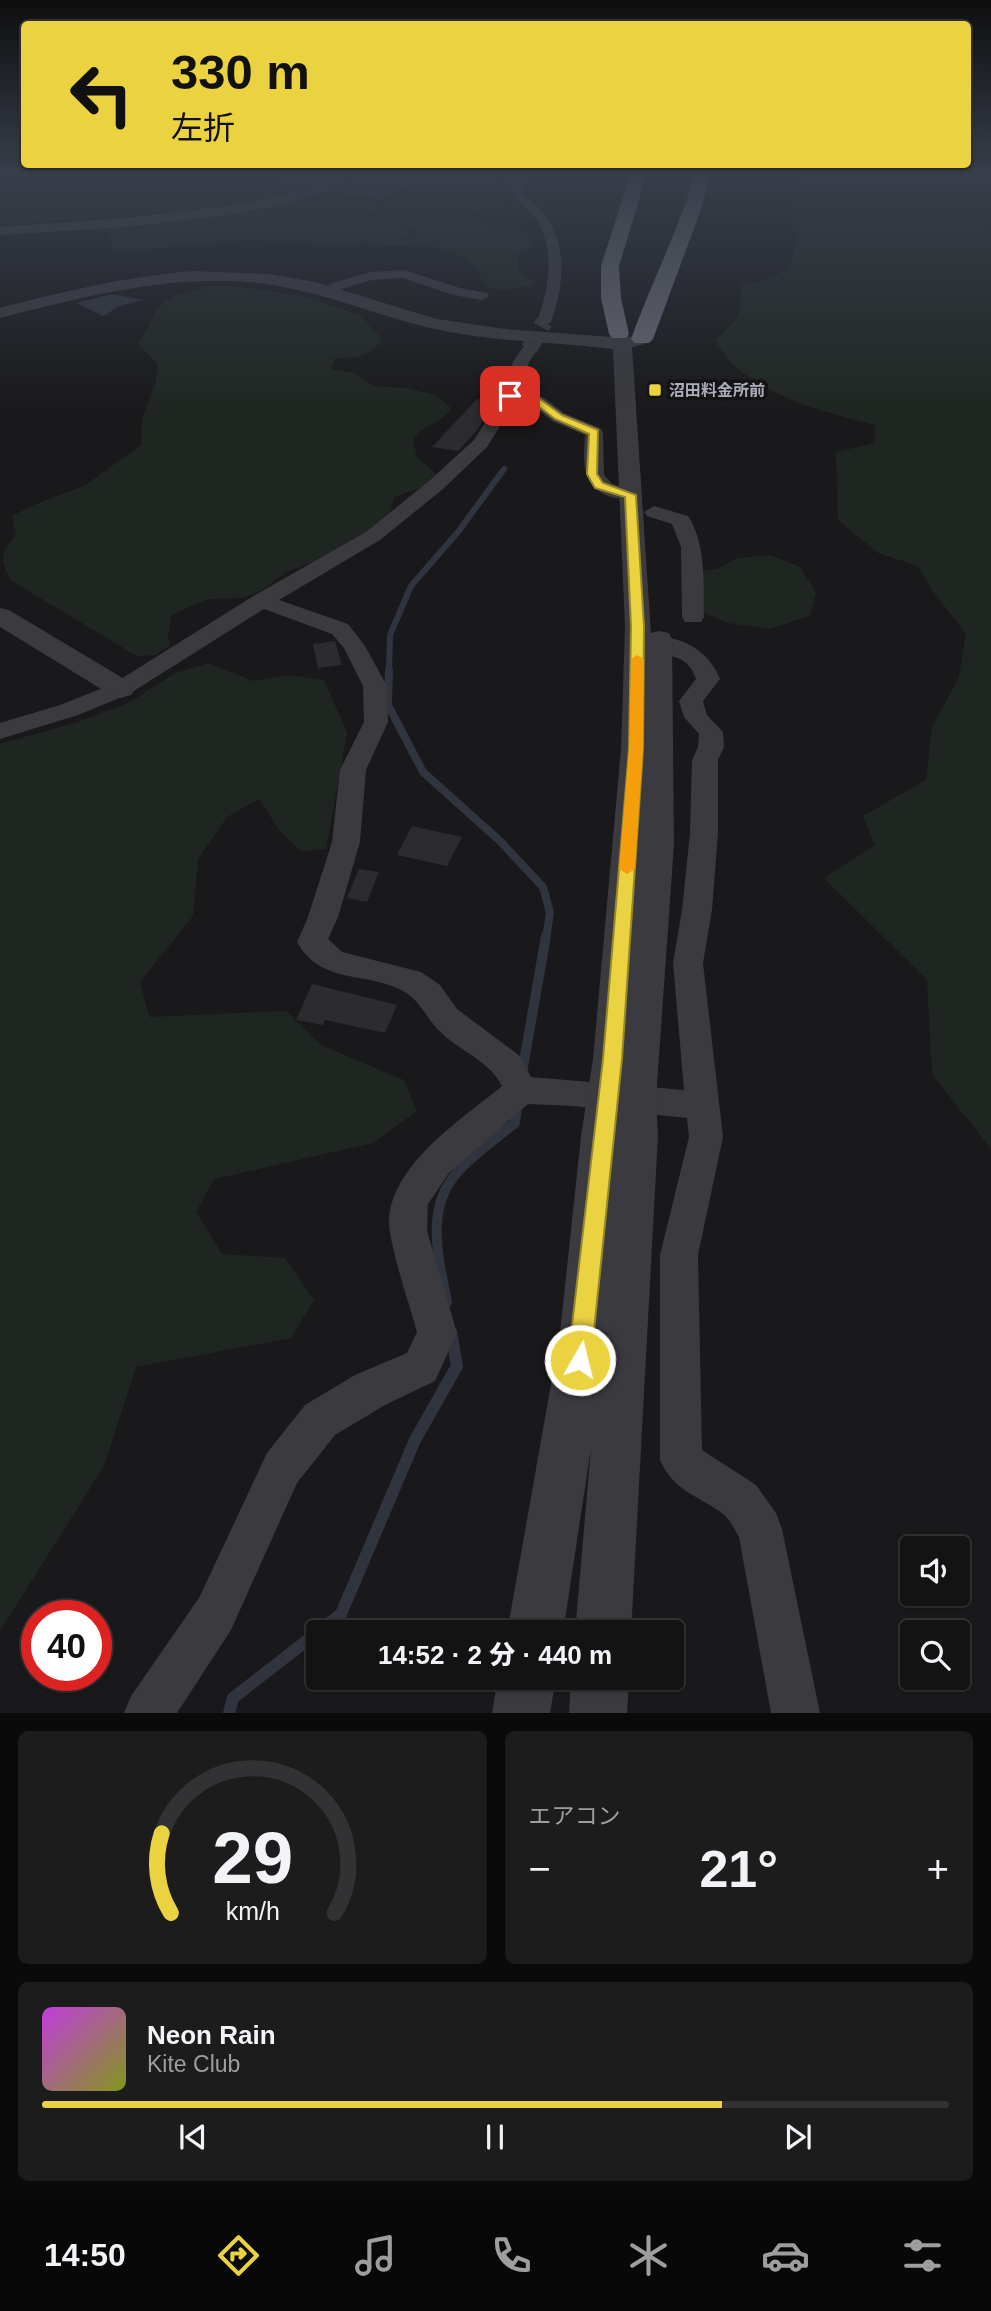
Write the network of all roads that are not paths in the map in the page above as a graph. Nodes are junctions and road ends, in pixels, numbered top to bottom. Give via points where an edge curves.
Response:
1 (555, 253) edge
2 (614, 253) edge
3 (676, 253) edge
4 (335, 287) junction
5 (482, 296) dead end
6 (0, 307) edge
7 (0, 313) edge
8 (544, 322) tunnel mouth
9 (628, 339) junction
10 (529, 349) tunnel mouth
11 (510, 396) junction
12 (642, 503) junction
13 (262, 600) junction
14 (0, 616) edge
15 (692, 617) dead end
16 (660, 644) junction
17 (121, 689) junction
18 (0, 731) edge
19 (521, 1090) junction
20 (623, 1098) junction
21 (703, 1106) junction
22 (537, 1620) edge
23 (604, 1620) edge
24 (525, 1690) edge
25 (599, 1690) edge
26 (148, 1713) edge
27 (521, 1713) edge
28 (598, 1713) edge
29 (796, 1713) edge

1 - 8 street via 557,279
2 - 9 highway via 610,289
3 - 9 highway via 653,303
4 - 5 street via 396,274
4 - 6 street via 260,274 178,271 126,276
4 - 9 street via 444,319
7 - 9 street via 128,281 226,276 310,287 394,314 474,331
9 - 12 street
10 - 11 street
11 - 12 street via 537,401 558,417 594,432 592,474 599,486
11 - 13 street via 481,443 436,485 373,536
12 - 15 street via 681,520 691,547
12 - 16 street
12 - 20 street
13 - 17 street
13 - 19 street via 340,629 375,686 376,722 353,771 346,842 312,942 332,961 410,980 429,993 446,1018 508,1065
14 - 17 street
16 - 20 street via 658,844
16 - 21 street via 692,653 706,668 708,680 691,701 696,717 711,732 705,760 697,910 688,962
17 - 18 street
19 - 20 street
19 - 26 street via 436,1162 410,1200 408,1231 437,1333 421,1367 320,1420 297,1448 282,1468 215,1614
20 - 21 street
20 - 22 street via 603,1136 584,1333
20 - 23 street via 637,1135
21 - 29 street via 706,1137 679,1255 681,1460 741,1500 760,1529
24 - 27 street
25 - 28 street

